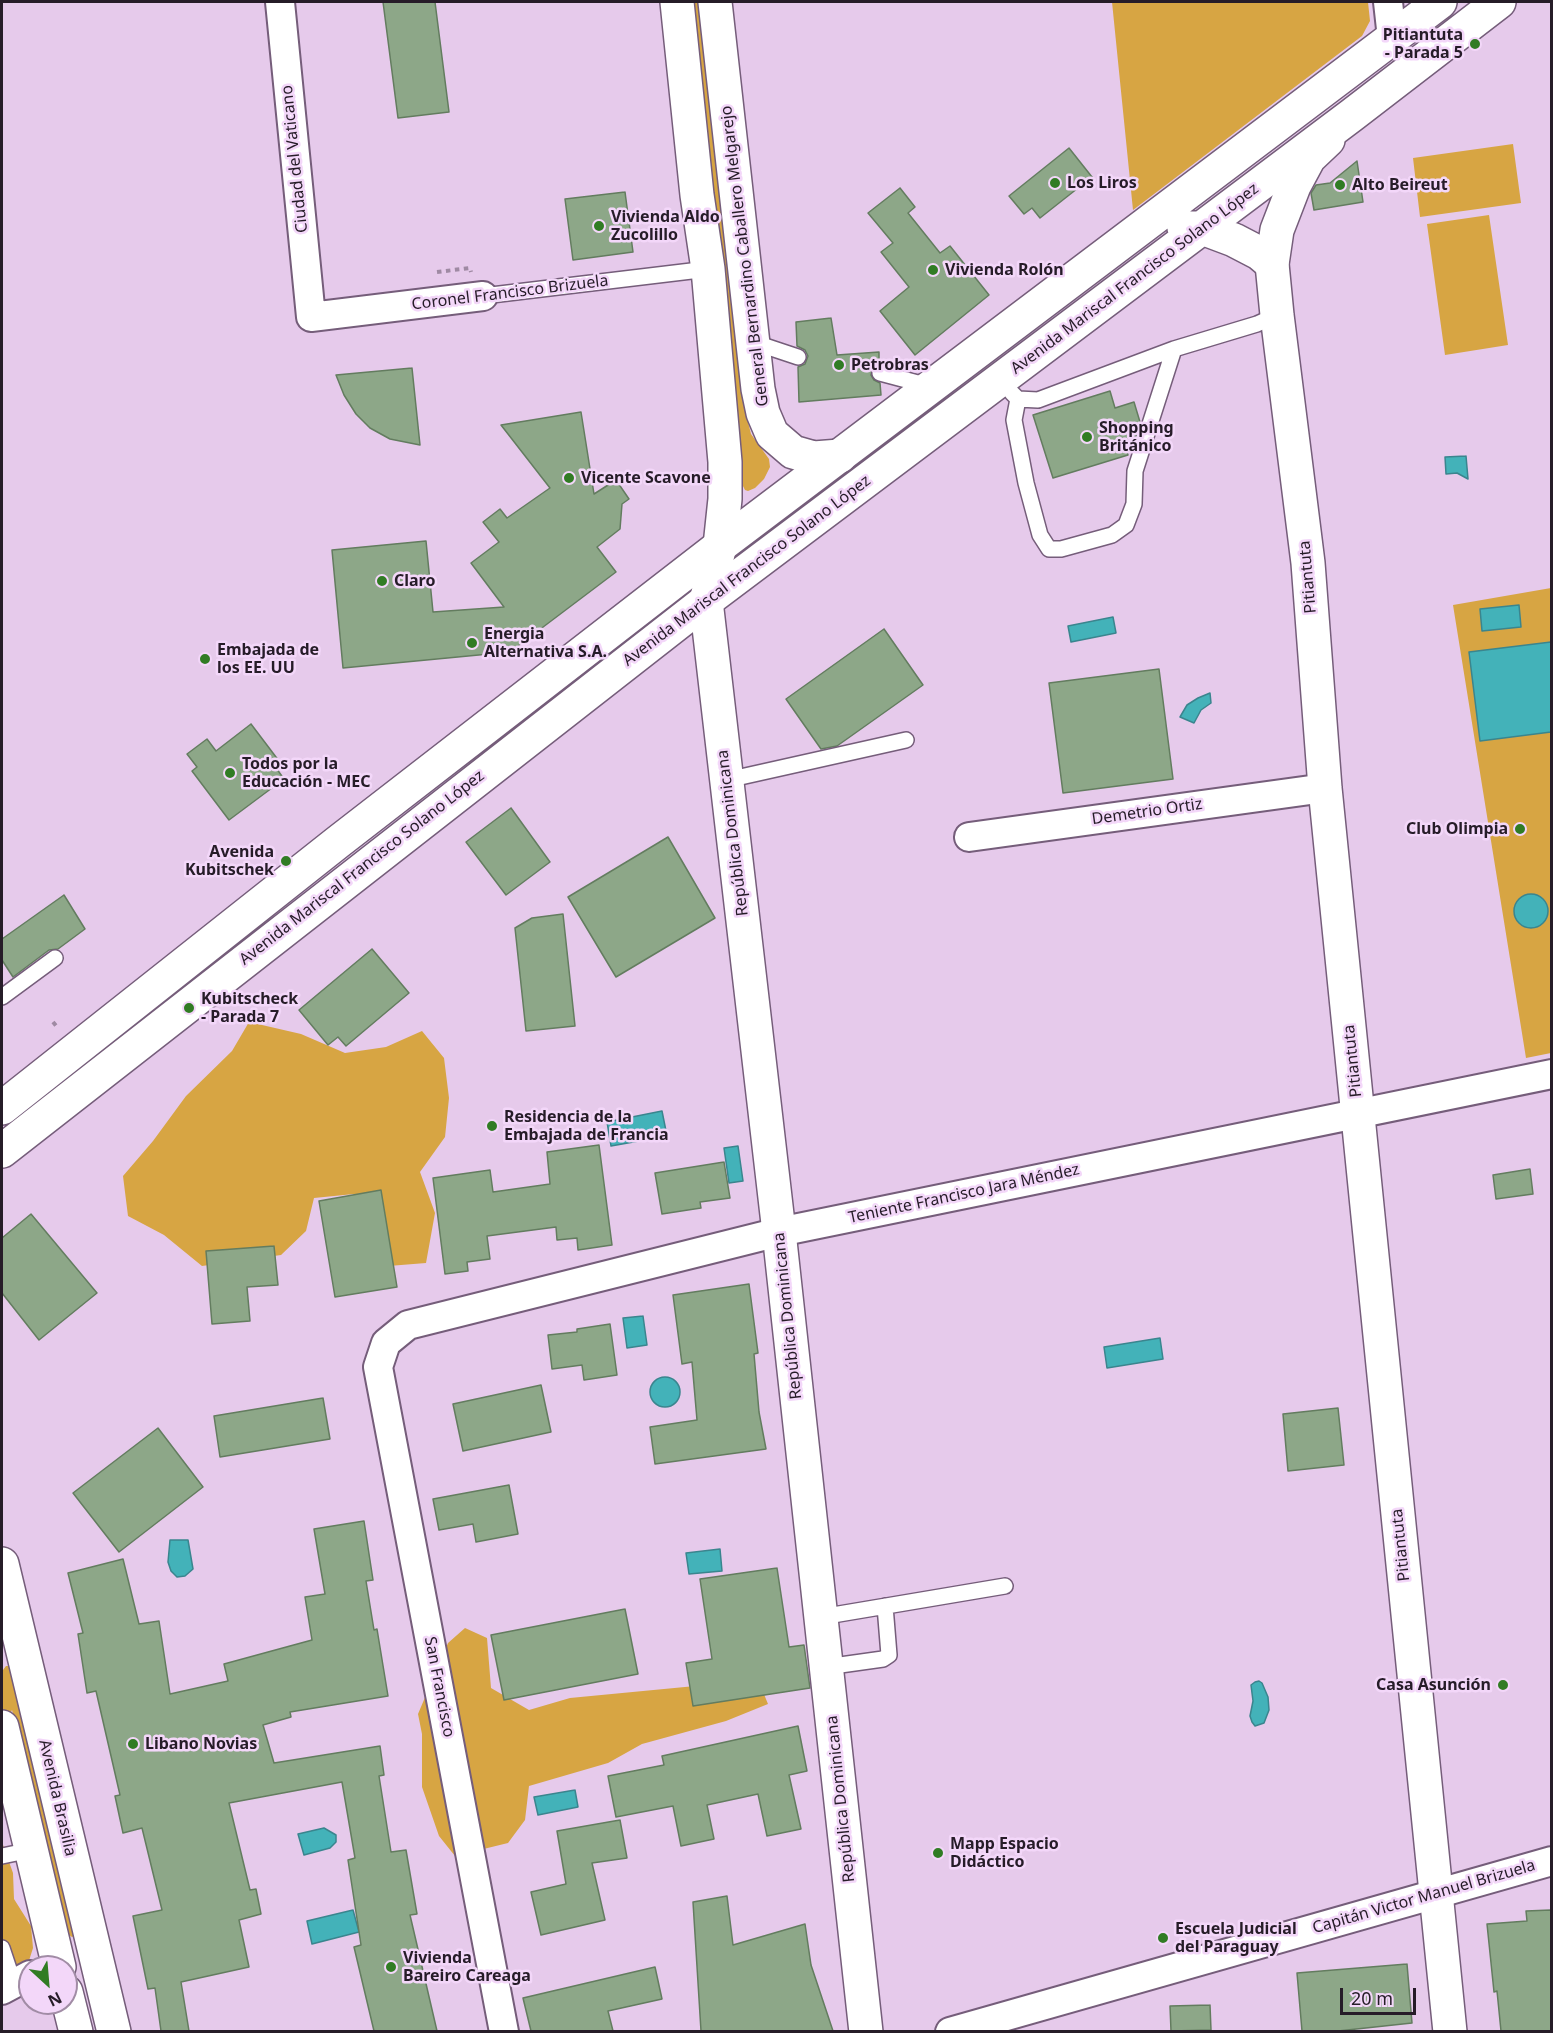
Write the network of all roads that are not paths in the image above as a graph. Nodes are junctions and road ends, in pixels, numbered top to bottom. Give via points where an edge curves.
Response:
1 (280, 2) edge
2 (677, 2) edge
3 (715, 2) edge
4 (1388, 2) edge
5 (1440, 2) edge
6 (1499, 2) edge
7 (1392, 38) junction
8 (1352, 115) junction
9 (736, 189) junction
10 (697, 195) junction
11 (1142, 227) junction
12 (1202, 228) junction
13 (1272, 264) junction
14 (708, 269) junction
15 (483, 297) joint
16 (1277, 315) junction
17 (311, 317) joint
18 (753, 342) junction
19 (1174, 349) junction
20 (798, 357) dead end
21 (880, 373) dead end
22 (932, 387) junction
23 (1008, 390) junction
24 (840, 456) junction
25 (720, 546) junction
26 (706, 601) junction
27 (906, 740) dead end
28 (727, 780) junction
29 (1325, 788) junction
30 (969, 837) dead end
31 (55, 958) dead end
32 (2, 997) edge
33 (1551, 1074) edge
34 (2, 1108) edge
35 (1358, 1113) junction
36 (2, 1150) edge
37 (779, 1232) junction
38 (386, 1342) joint
39 (2, 1564) edge
40 (1005, 1586) dead end
41 (885, 1606) junction
42 (821, 1617) junction
43 (9, 1630) edge
44 (826, 1667) junction
45 (2, 1727) edge
46 (16, 1853) edge
47 (1551, 1861) edge
48 (1436, 1893) junction
49 (92, 1945) junction
50 (2, 1948) edge
51 (35, 1955) edge
52 (75, 1955) edge
53 (18, 1961) edge
54 (65, 2015) edge
55 (76, 2031) edge
56 (114, 2031) edge
57 (504, 2031) edge
58 (866, 2031) edge
59 (950, 2031) edge
60 (1450, 2031) edge

1 - 17 street, Ciudad del Vaticano
2 - 10 main road
3 - 9 main road, General Bernardino Caballero Melgarejo
4 - 7 street
5 - 7 main road, Avenida Mariscal Francisco Solano López
6 - 8 main road, Avenida Mariscal Francisco Solano López
7 - 11 main road, Avenida Mariscal Francisco Solano López
8 - 12 main road, Avenida Mariscal Francisco Solano López
8 - 13 main road, Pitiantuta via 1309,158 1277,230
9 - 10 main road
9 - 18 main road, General Bernardino Caballero Melgarejo
10 - 14 main road
11 - 12 main road
11 - 22 main road, Avenida Mariscal Francisco Solano López
12 - 13 main road via 1234,240
12 - 23 main road, Avenida Mariscal Francisco Solano López
13 - 16 main road, Pitiantuta
14 - 15 lane, Coronel Francisco Brizuela
14 - 25 main road via 725,462
15 - 17 street, Coronel Francisco Brizuela
16 - 19 lane
16 - 29 main road, Pitiantuta via 1308,563
18 - 20 lane
18 - 24 main road, General Bernardino Caballero Melgarejo via 758,389 772,434 793,452 814,458
19 - 23 lane via 1038,400
19 - 23 lane via 1135,471 1134,504 1126,525 1112,535 1060,549 1049,549 1040,535
21 - 22 lane
22 - 24 main road, Avenida Mariscal Francisco Solano López
23 - 26 main road, Avenida Mariscal Francisco Solano López
24 - 25 main road, Avenida Mariscal Francisco Solano López
25 - 26 main road
25 - 34 main road, Avenida Mariscal Francisco Solano López
26 - 28 main road, República Dominicana
26 - 36 main road, Avenida Mariscal Francisco Solano López
27 - 28 lane
28 - 37 main road, República Dominicana
29 - 30 street, Demetrio Ortiz
29 - 35 main road, Pitiantuta
31 - 32 lane
33 - 35 street, Teniente Francisco Jara Méndez
35 - 37 street, Teniente Francisco Jara Méndez
35 - 48 main road, Pitiantuta
37 - 38 street, Teniente Francisco Jara Méndez via 408,1325
37 - 42 main road, República Dominicana
38 - 57 street, San Francisco via 378,1367
39 - 43 main road, Avenida Brasilia
40 - 41 lane
41 - 42 lane
41 - 44 lane via 889,1655
42 - 44 main road, República Dominicana
43 - 49 main road, Avenida Brasilia
44 - 58 main road, República Dominicana
45 - 46 main road
46 - 51 main road
47 - 48 street, Capitán Victor Manuel Brizuela
48 - 59 street, Capitán Victor Manuel Brizuela
48 - 60 main road, Pitiantuta
49 - 52 street
49 - 56 main road, Avenida Brasilia
50 - 53 lane
54 - 55 main road

